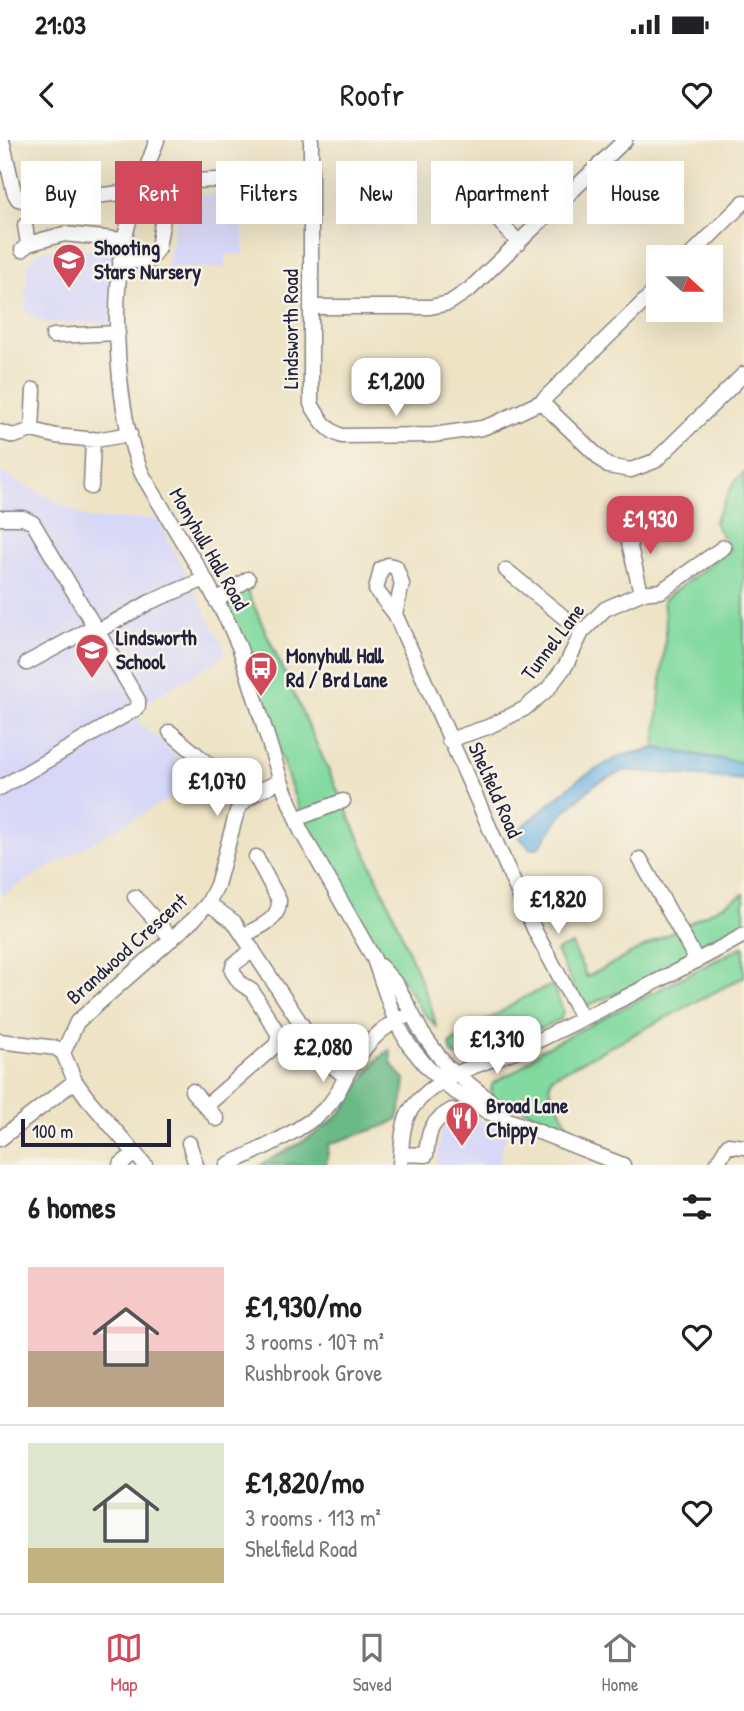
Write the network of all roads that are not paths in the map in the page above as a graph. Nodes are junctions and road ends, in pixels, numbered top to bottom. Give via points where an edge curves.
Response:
1 (157, 140) edge
2 (311, 140) edge
3 (625, 140) edge
4 (3, 144) dead end
5 (150, 161) edge
6 (310, 161) edge
7 (115, 189) edge
8 (744, 202) edge
9 (129, 224) edge
10 (162, 224) edge
11 (311, 224) edge
12 (502, 224) edge
13 (25, 225) dead end
14 (124, 240) junction
15 (519, 243) junction
16 (701, 245) edge
17 (120, 261) junction
18 (646, 300) edge
19 (313, 307) junction
20 (118, 333) junction
21 (53, 336) dead end
22 (744, 374) edge
23 (34, 390) dead end
24 (541, 402) junction
25 (32, 430) junction
26 (0, 432) edge
27 (130, 434) junction
28 (93, 439) junction
29 (90, 487) dead end
30 (0, 518) edge
31 (625, 526) dead end
32 (724, 547) dead end
33 (506, 570) dead end
34 (205, 579) junction
35 (248, 579) dead end
36 (641, 593) junction
37 (216, 601) junction
38 (395, 614) dead end
39 (96, 629) junction
40 (582, 632) junction
41 (27, 663) dead end
42 (170, 732) dead end
43 (449, 740) junction
44 (281, 780) junction
45 (0, 788) edge
46 (248, 798) junction
47 (343, 801) dead end
48 (296, 819) junction
49 (256, 857) dead end
50 (640, 859) dead end
51 (135, 897) dead end
52 (208, 903) junction
53 (744, 935) edge
54 (243, 936) junction
55 (172, 939) junction
56 (253, 950) junction
57 (374, 959) junction
58 (697, 961) junction
59 (412, 1014) junction
60 (582, 1018) junction
61 (395, 1020) junction
62 (0, 1041) edge
63 (63, 1053) junction
64 (428, 1067) junction
65 (346, 1077) junction
66 (75, 1081) junction
67 (455, 1082) junction
68 (192, 1091) dead end
69 (206, 1107) junction
70 (410, 1110) junction
71 (452, 1110) dead end
72 (217, 1119) dead end
73 (404, 1129) junction
74 (0, 1139) edge
75 (188, 1143) dead end
76 (744, 1147) edge
77 (135, 1153) junction
78 (401, 1160) edge
79 (120, 1165) edge
80 (145, 1165) edge
81 (196, 1165) edge
82 (227, 1165) edge
83 (624, 1165) edge
84 (716, 1165) edge

1 - 5 street, Monyhull Hall Road
2 - 6 street, Lindsworth Road
3 - 15 street
4 - 7 street via 18,199 33,203
8 - 16 street
9 - 14 street, Monyhull Hall Road
10 - 17 street via 158,248 149,261
11 - 19 street, Lindsworth Road
12 - 15 street
13 - 14 street via 25,248 64,234
14 - 17 street, Monyhull Hall Road
15 - 19 street via 449,303 410,308
17 - 20 street, Monyhull Hall Road
18 - 24 street, Lindsworth Road
19 - 24 street, Lindsworth Road via 311,404 334,433 457,432 496,423
20 - 21 street
20 - 27 street, Monyhull Hall Road
22 - 24 street via 655,461 631,470 608,466
23 - 25 street
25 - 26 street via 14,436
25 - 28 street
27 - 28 street
27 - 34 street, Monyhull Hall Road via 142,474
28 - 29 street
30 - 39 street via 33,523
31 - 36 street
32 - 36 street, Tunnel Lane via 661,591
33 - 40 street
34 - 37 street, Monyhull Hall Road
34 - 39 street
35 - 37 street
36 - 40 street, Tunnel Lane via 605,609
37 - 44 street, Monyhull Hall Road via 240,649
38 - 43 street, Shelfield Road
39 - 41 street
39 - 45 street via 138,706
40 - 43 street, Tunnel Lane via 548,689 524,709
42 - 46 street
43 - 60 street, Shelfield Road via 536,933
44 - 46 street
44 - 48 street, Monyhull Hall Road
46 - 52 street via 237,811
47 - 48 street
48 - 57 street, Monyhull Hall Road
49 - 54 street via 279,908 270,921
50 - 58 street
51 - 55 street
52 - 54 street via 234,922
52 - 55 street, Brandwood Crescent
53 - 58 street
54 - 56 street
55 - 63 street, Brandwood Crescent via 77,1022
56 - 65 street via 317,1048
56 - 69 street via 233,964 232,971 240,984 252,991 279,1040
57 - 59 street, Monyhull Hall Road via 397,985
57 - 61 street, Monyhull Hall Road
58 - 60 street
59 - 61 street
59 - 67 street, Monyhull Hall Road
60 - 67 street
61 - 64 street, Monyhull Hall Road
61 - 65 street via 372,1038
62 - 63 street via 56,1048
63 - 66 street
64 - 67 street, Monyhull Hall Road
64 - 70 street via 426,1085
65 - 82 street via 324,1110
66 - 74 street
66 - 77 street
67 - 70 street
67 - 73 street via 414,1115
67 - 83 street via 528,1126
68 - 69 street
69 - 72 street
70 - 73 street
71 - 78 street via 436,1119 426,1155
73 - 78 street
75 - 81 street
76 - 84 street via 728,1145
77 - 79 street
77 - 80 street

